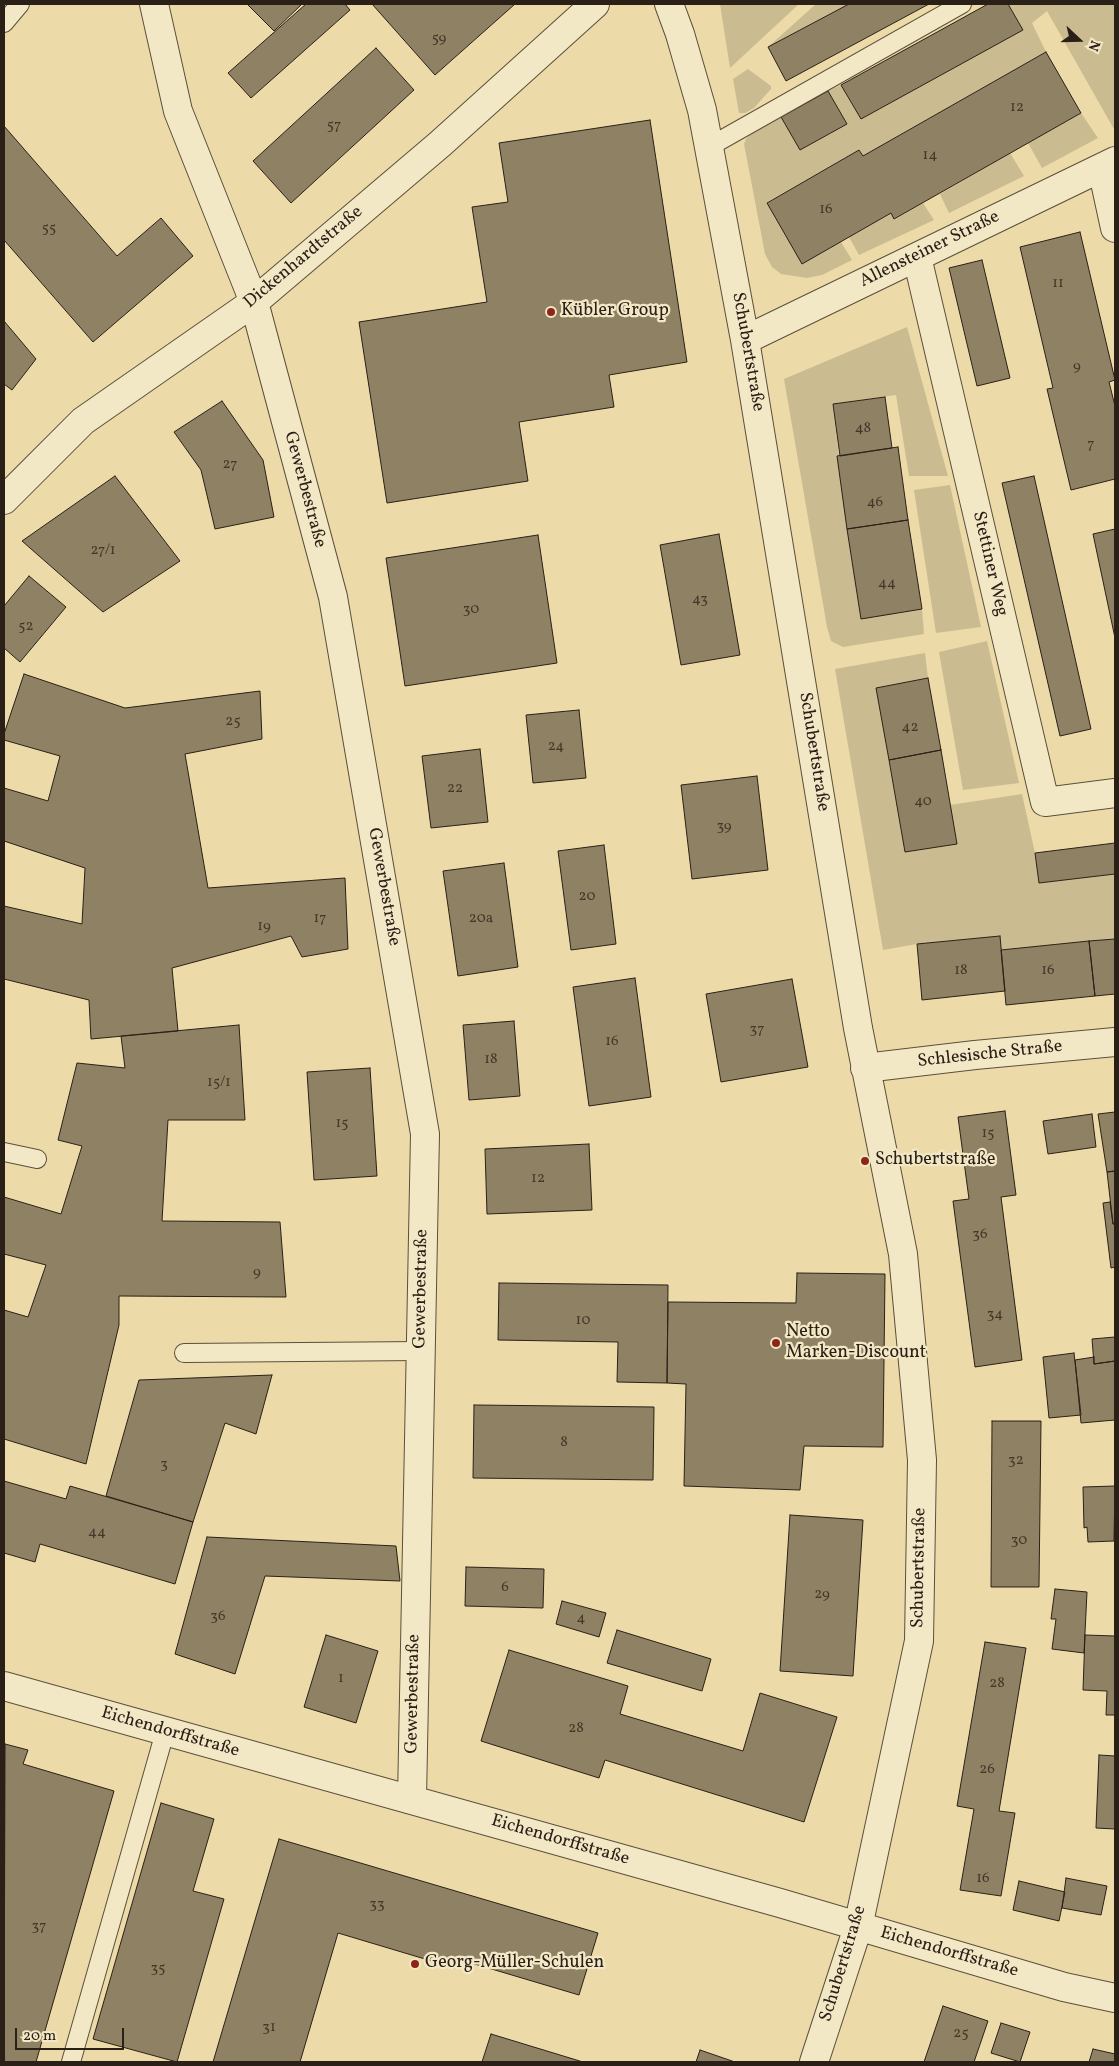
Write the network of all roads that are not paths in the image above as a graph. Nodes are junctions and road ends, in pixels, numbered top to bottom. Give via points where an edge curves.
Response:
1 (20, 4) edge
2 (154, 4) edge
3 (595, 4) edge
4 (669, 4) edge
5 (962, 4) edge
6 (4, 23) edge
7 (708, 148) junction
8 (1108, 164) edge
9 (1115, 228) edge
10 (917, 257) junction
11 (254, 302) junction
12 (746, 340) junction
13 (4, 500) edge
14 (1115, 793) edge
15 (1115, 1042) edge
16 (865, 1068) junction
17 (4, 1152) edge
18 (37, 1159) dead end
19 (421, 1351) junction
20 (184, 1353) dead end
21 (4, 1686) edge
22 (165, 1732) junction
23 (412, 1799) junction
24 (858, 1927) junction
25 (1115, 1998) edge
26 (71, 2062) edge
27 (814, 2062) edge

1 - 6 lane
2 - 11 street, Gewerbestraße via 178,111
3 - 11 street, Dickenhardtstraße via 440,144
4 - 7 street, Schubertstraße via 702,110
5 - 7 lane
7 - 12 street, Schubertstraße
8 - 9 street
8 - 10 street, Allensteiner Straße
10 - 12 street, Allensteiner Straße
10 - 14 street, Stettiner Weg via 1045,802
11 - 13 street, Dickenhardtstraße via 83,421
11 - 19 street, Gewerbestraße via 333,597 425,1134
12 - 16 street, Schubertstraße
15 - 16 street, Schlesische Straße
16 - 24 street, Schubertstraße via 903,1254 922,1460 919,1641
17 - 18 lane
19 - 20 lane
19 - 23 street, Gewerbestraße
21 - 22 street, Eichendorffstraße
22 - 23 street, Eichendorffstraße
22 - 26 lane
23 - 24 street, Eichendorffstraße
24 - 25 street, Eichendorffstraße via 1064,1987
24 - 27 street, Schubertstraße

